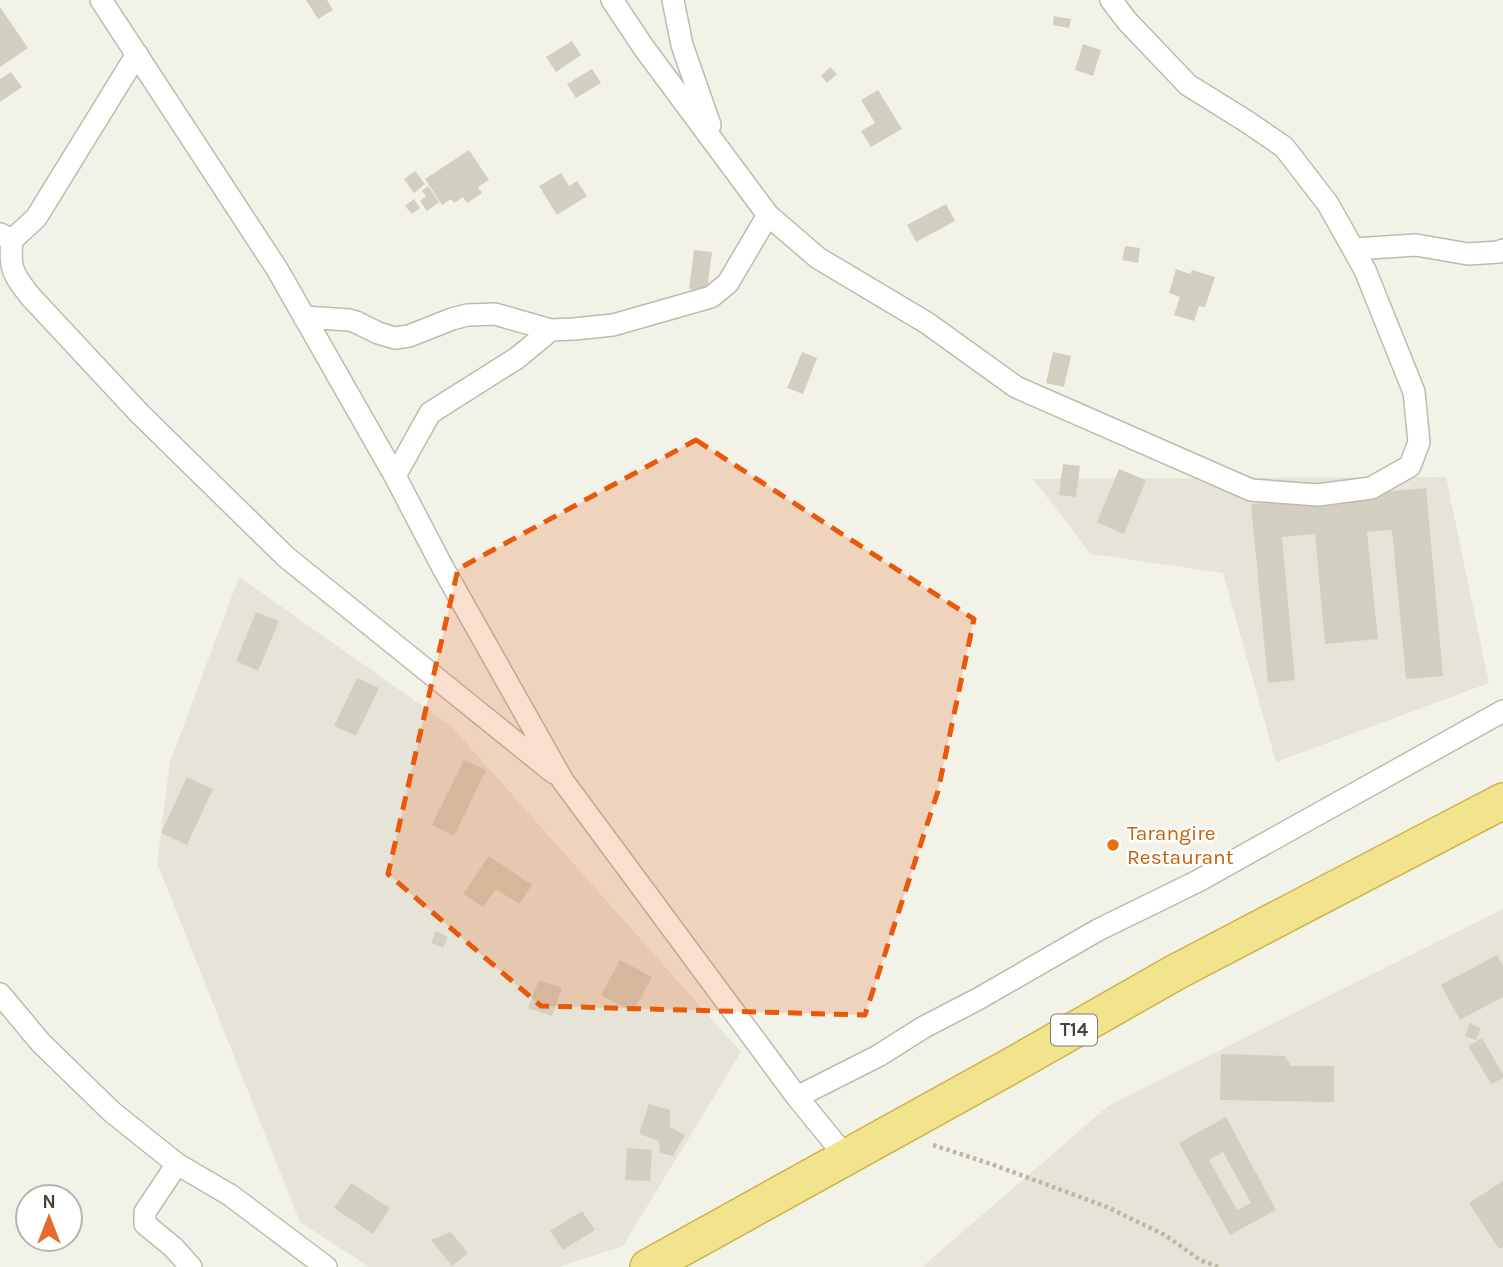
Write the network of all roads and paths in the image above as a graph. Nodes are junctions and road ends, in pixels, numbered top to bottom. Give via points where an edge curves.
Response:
1 (101, 0) edge
2 (612, 0) edge
3 (673, 0) edge
4 (1111, 0) edge
5 (137, 54) junction
6 (717, 146) junction
7 (768, 215) junction
8 (4, 240) edge
9 (1354, 249) junction
10 (1503, 250) edge
11 (304, 317) junction
12 (551, 330) junction
13 (395, 476) junction
14 (1503, 712) edge
15 (564, 781) junction
16 (1503, 801) edge
17 (0, 994) edge
18 (797, 1097) junction
19 (892, 1132) junction
20 (846, 1157) junction
21 (177, 1164) junction
22 (191, 1267) edge
23 (326, 1267) edge
24 (648, 1267) edge
25 (1218, 1267) edge

1 - 5 street
2 - 6 street
3 - 6 street via 682,45
4 - 9 street via 1188,85 1284,148 1328,204
5 - 8 street via 36,218
5 - 11 street
6 - 7 street
7 - 9 street via 818,258 927,323 1016,387 1251,490 1318,495 1371,488 1410,466 1419,442 1414,392
7 - 12 street via 728,283 711,297 613,325
8 - 15 street via 15,276 30,296 140,414 286,557
9 - 10 street via 1416,245 1468,254
11 - 12 street via 349,320 395,338 467,314 495,314
11 - 13 street
12 - 13 street via 517,358 430,414
13 - 15 street
14 - 18 street
15 - 18 street
16 - 19 highway, T14 via 1176,972
17 - 21 street via 41,1043 112,1112
18 - 20 street
19 - 20 highway, T14
19 - 25 path via 1107,1208 1173,1239 1200,1260
20 - 24 highway, T14
21 - 22 street via 145,1212 145,1224
21 - 23 street via 230,1195

